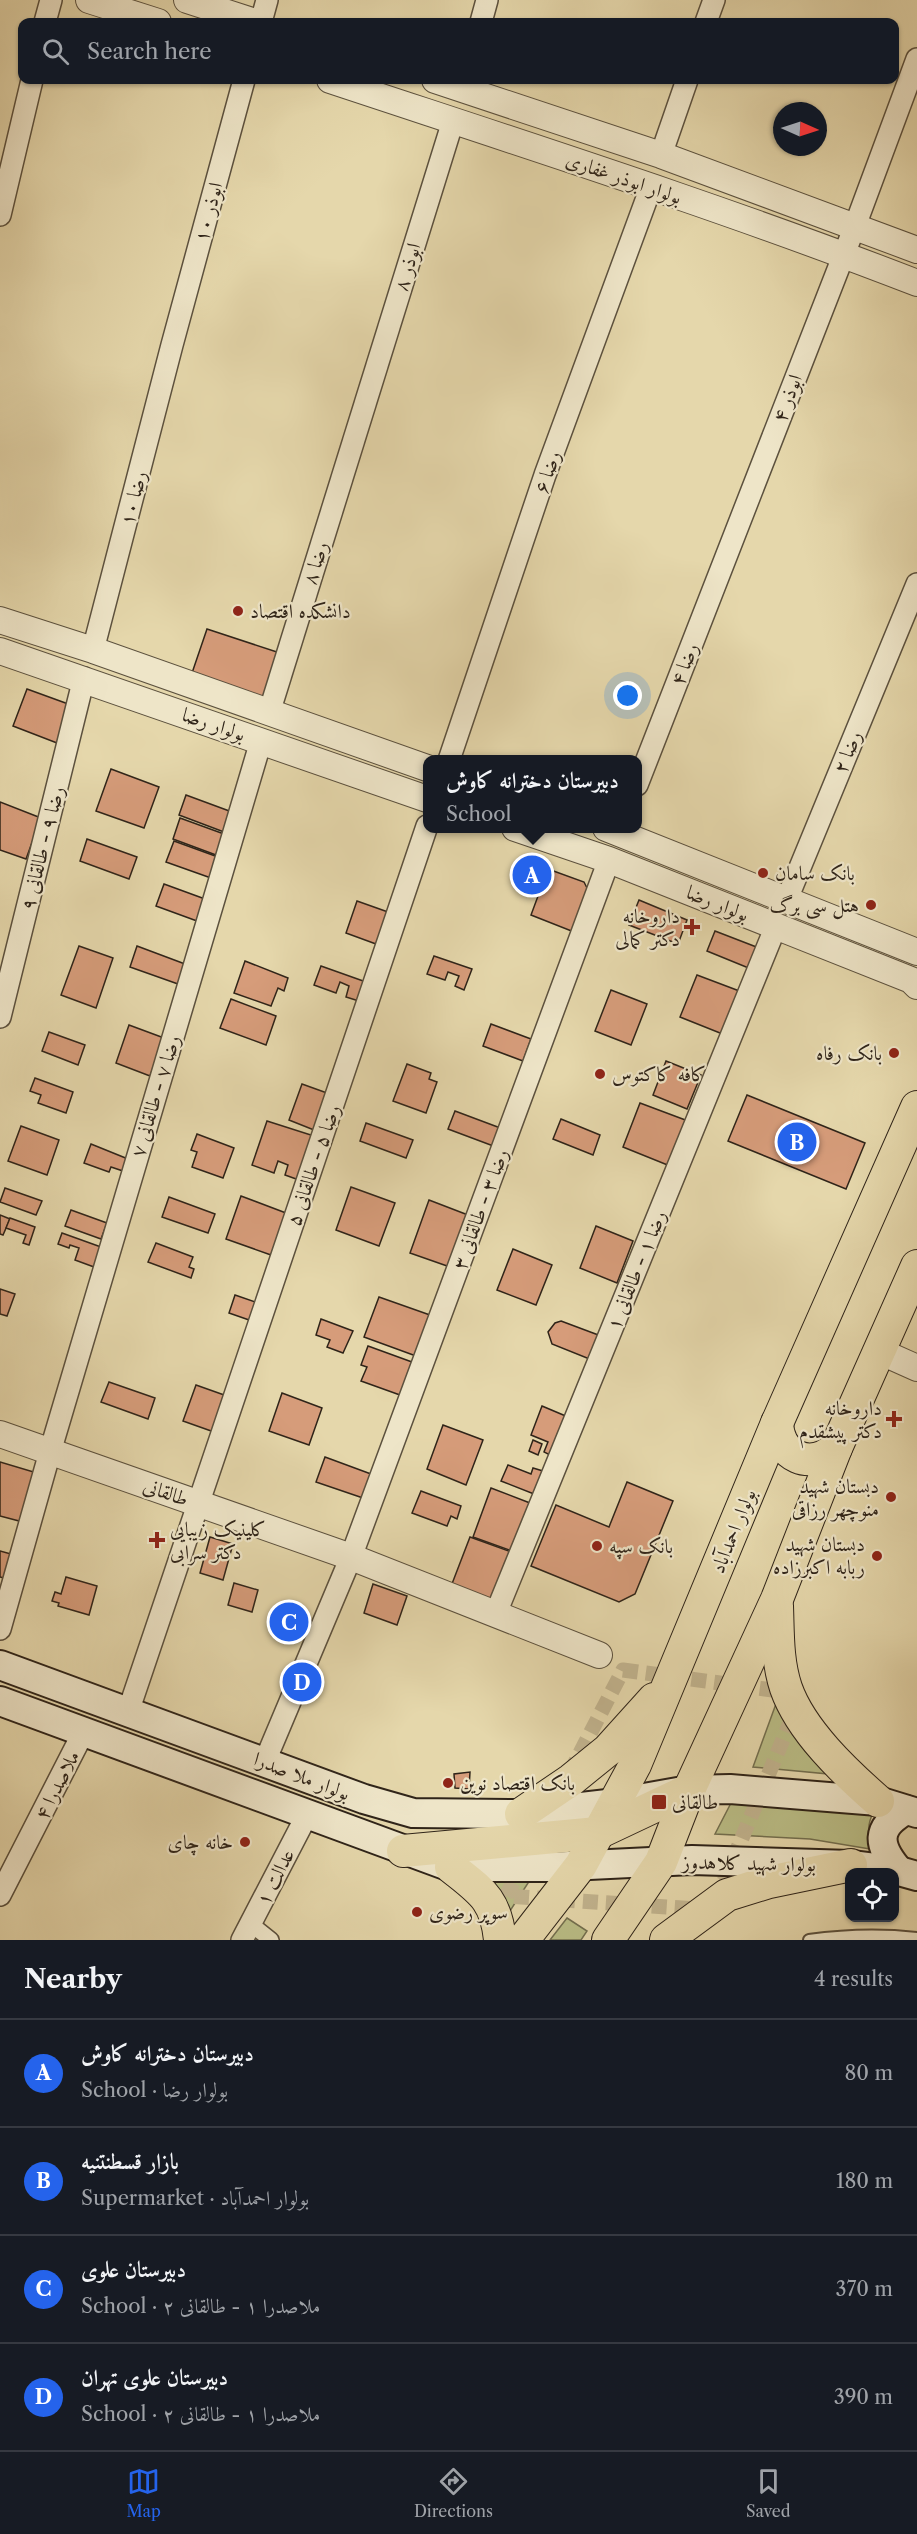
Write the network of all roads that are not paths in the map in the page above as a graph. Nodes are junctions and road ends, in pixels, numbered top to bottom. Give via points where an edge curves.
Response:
1 (51, 0) edge
2 (89, 0) edge
3 (187, 0) edge
4 (267, 0) edge
5 (487, 0) edge
6 (714, 0) edge
7 (46, 18) edge
8 (145, 18) edge
9 (243, 18) edge
10 (262, 18) edge
11 (482, 18) edge
12 (707, 18) edge
13 (917, 59) edge
14 (31, 84) edge
15 (243, 84) edge
16 (342, 84) edge
17 (464, 84) edge
18 (686, 84) edge
19 (453, 120) junction
20 (661, 155) junction
21 (651, 187) junction
22 (0, 215) edge
23 (855, 226) junction
24 (917, 250) edge
25 (843, 254) junction
26 (917, 283) edge
27 (172, 345) joint
28 (362, 413) joint
29 (730, 542) joint
30 (917, 584) edge
31 (0, 620) edge
32 (93, 650) junction
33 (0, 651) edge
34 (84, 678) junction
35 (269, 713) junction
36 (261, 741) junction
37 (450, 755) edge
38 (423, 767) edge
39 (642, 772) edge
40 (423, 798) edge
41 (425, 833) edge
42 (530, 833) edge
43 (622, 833) edge
44 (609, 860) junction
45 (787, 899) junction
46 (776, 926) junction
47 (917, 952) edge
48 (915, 982) edge
49 (0, 1017) edge
50 (917, 1107) edge
51 (917, 1266) edge
52 (879, 1351) junction
53 (917, 1368) edge
54 (777, 1422) junction
55 (0, 1434) edge
56 (836, 1448) junction
57 (50, 1452) junction
58 (198, 1503) junction
59 (351, 1557) junction
60 (777, 1599) junction
61 (495, 1613) junction
62 (0, 1629) edge
63 (599, 1655) tunnel mouth
64 (0, 1665) edge
65 (673, 1679) junction
66 (0, 1701) edge
67 (128, 1712) junction
68 (84, 1731) junction
69 (265, 1761) junction
70 (689, 1790) junction
71 (616, 1803) junction
72 (900, 1808) edge
73 (308, 1813) junction
74 (413, 1813) junction
75 (521, 1814) junction
76 (598, 1833) junction
77 (403, 1851) junction
78 (661, 1862) junction
79 (581, 1865) junction
80 (851, 1865) junction
81 (451, 1867) junction
82 (908, 1874) edge
83 (0, 1895) edge
84 (246, 1932) edge
85 (917, 1938) edge
86 (271, 1940) edge
87 (500, 1940) edge
88 (523, 1940) edge
89 (608, 1940) edge
90 (666, 1940) edge
91 (809, 1940) edge

1 - 7 street
2 - 8 street
3 - 9 street
4 - 10 street
5 - 11 street
6 - 12 street
13 - 23 street, ابوذر ۴
14 - 22 street
15 - 27 street, ابوذر ۱۰
16 - 19 street, بولوار ابوذر غفاری
17 - 19 street
17 - 20 street, بولوار ابوذر غفاری
18 - 20 street
19 - 21 street, بولوار ابوذر غفاری
19 - 28 street, ابوذر ۸
20 - 23 street, بولوار ابوذر غفاری
21 - 25 street, بولوار ابوذر غفاری
21 - 37 street, رضا ۶ via 545,476
23 - 24 street, بولوار ابوذر غفاری
23 - 25 street, ابوذر ۴
25 - 26 street, بولوار ابوذر غفاری
25 - 29 street, ابوذر ۴
27 - 32 street, رضا ۱۰
28 - 35 street, رضا ۸
29 - 39 street, رضا ۴
30 - 45 street, رضا ۲
31 - 32 street, بولوار رضا
32 - 34 street
32 - 35 street, بولوار رضا
33 - 34 street, بولوار رضا
34 - 36 street, بولوار رضا
34 - 49 street, رضا ۹ - طالقانی ۹
35 - 38 street, بولوار رضا
36 - 40 street, بولوار رضا
36 - 57 street, رضا ۷ - طالقانی ۷
41 - 58 street, رضا ۵ - طالقانی ۵
42 - 44 street, بولوار رضا
43 - 45 street, بولوار رضا
44 - 46 street, بولوار رضا
44 - 59 street, رضا ۳ - طالقانی ۳
45 - 47 street, بولوار رضا
46 - 48 street, بولوار رضا
46 - 61 street, رضا ۱ - طالقانی ۱
50 - 54 main road, بولوار احمدآباد
51 - 52 main road
52 - 53 street
52 - 56 main road
54 - 56 main road via 782,1443 798,1457 819,1459
54 - 65 main road, بولوار احمدآباد
55 - 57 street, طالقانی
56 - 60 main road
57 - 58 street, طالقانی
57 - 62 street, رضا ۷ - طالقانی ۷
58 - 59 street, طالقانی
58 - 67 street, رضا ۵ - طالقانی ۵
59 - 61 street, طالقانی
59 - 69 street, رضا ۳ - طالقانی ۳
60 - 70 main road
60 - 72 main road via 780,1662 787,1689 805,1722 837,1764
61 - 63 street, طالقانی
64 - 67 main road, بولوار ملا صدرا
65 - 71 main road, بولوار احمدآباد
65 - 75 main road via 608,1750
66 - 68 main road, بولوار ملا صدرا
67 - 69 main road, بولوار ملا صدرا
68 - 73 main road, بولوار ملا صدرا
68 - 83 street, ملاصدرا ۴
69 - 74 main road, بولوار ملا صدرا via 364,1799
70 - 71 main road
70 - 72 main road via 730,1789
70 - 76 main road
70 - 78 main road
71 - 75 main road, بولوار ملا صدرا
71 - 76 main road, بولوار احمدآباد
72 - 82 main road via 883,1831 882,1843 888,1858
73 - 77 main road, بولوار ملا صدرا
73 - 84 street, عدالت ۱
74 - 75 main road, بولوار ملا صدرا
74 - 77 main road via 419,1830 411,1846
76 - 77 main road
76 - 79 main road, بولوار احمدآباد
77 - 81 main road, بولوار ملا صدرا
78 - 79 main road, بولوار شهید کلاهدوز
78 - 80 main road, بولوار شهید کلاهدوز
78 - 89 main road
79 - 81 main road, بولوار ملا صدرا
79 - 88 main road, بولوار احمدآباد
80 - 82 main road, بولوار شهید کلاهدوز
80 - 90 main road via 727,1895
81 - 87 main road via 486,1895
84 - 86 street
85 - 91 lane via 888,1935

